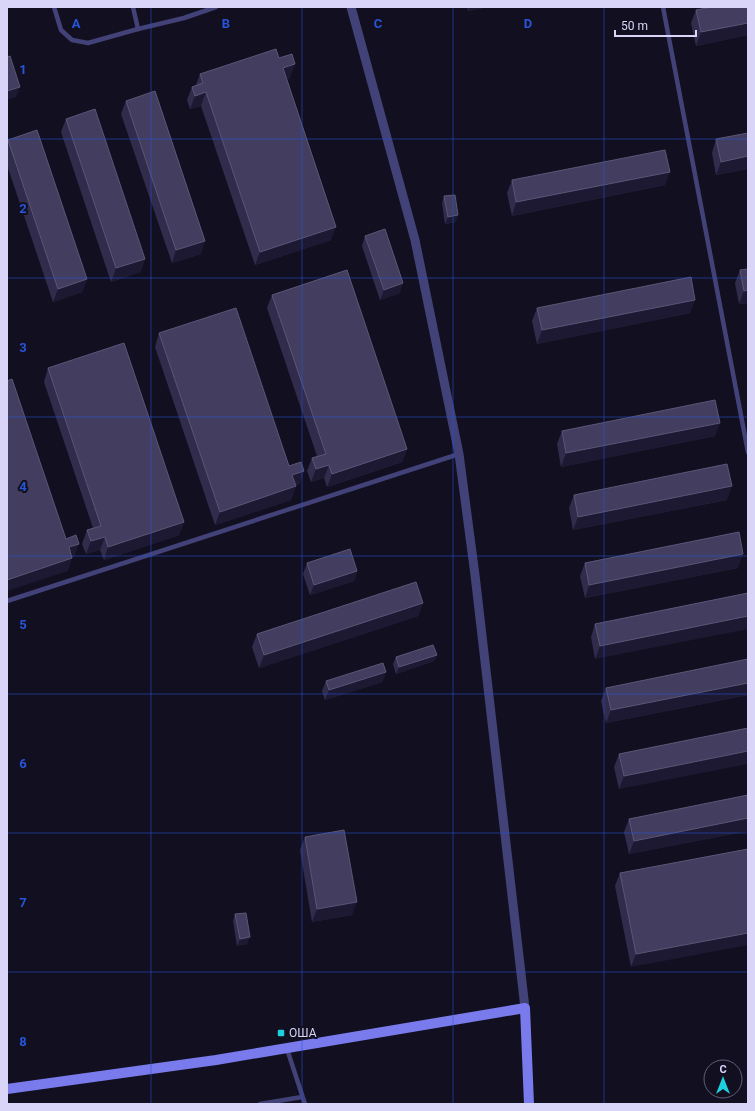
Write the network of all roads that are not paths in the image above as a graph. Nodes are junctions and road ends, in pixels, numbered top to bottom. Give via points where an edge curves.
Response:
1 (54, 7) edge
2 (133, 7) edge
3 (216, 7) edge
4 (351, 7) edge
5 (663, 7) edge
6 (138, 29) junction
7 (748, 452) edge
8 (459, 454) junction
9 (7, 601) edge
10 (525, 1008) junction
11 (288, 1049) junction
12 (7, 1089) edge
13 (302, 1097) junction
14 (260, 1104) edge
15 (305, 1104) edge
16 (529, 1104) edge

1 - 6 lane via 61,30 72,40 88,43
2 - 6 lane
3 - 6 lane
4 - 8 street via 415,240
5 - 7 lane
8 - 9 lane
8 - 10 street
10 - 11 street
10 - 16 street
11 - 12 street
11 - 13 lane
13 - 14 lane
13 - 15 lane

